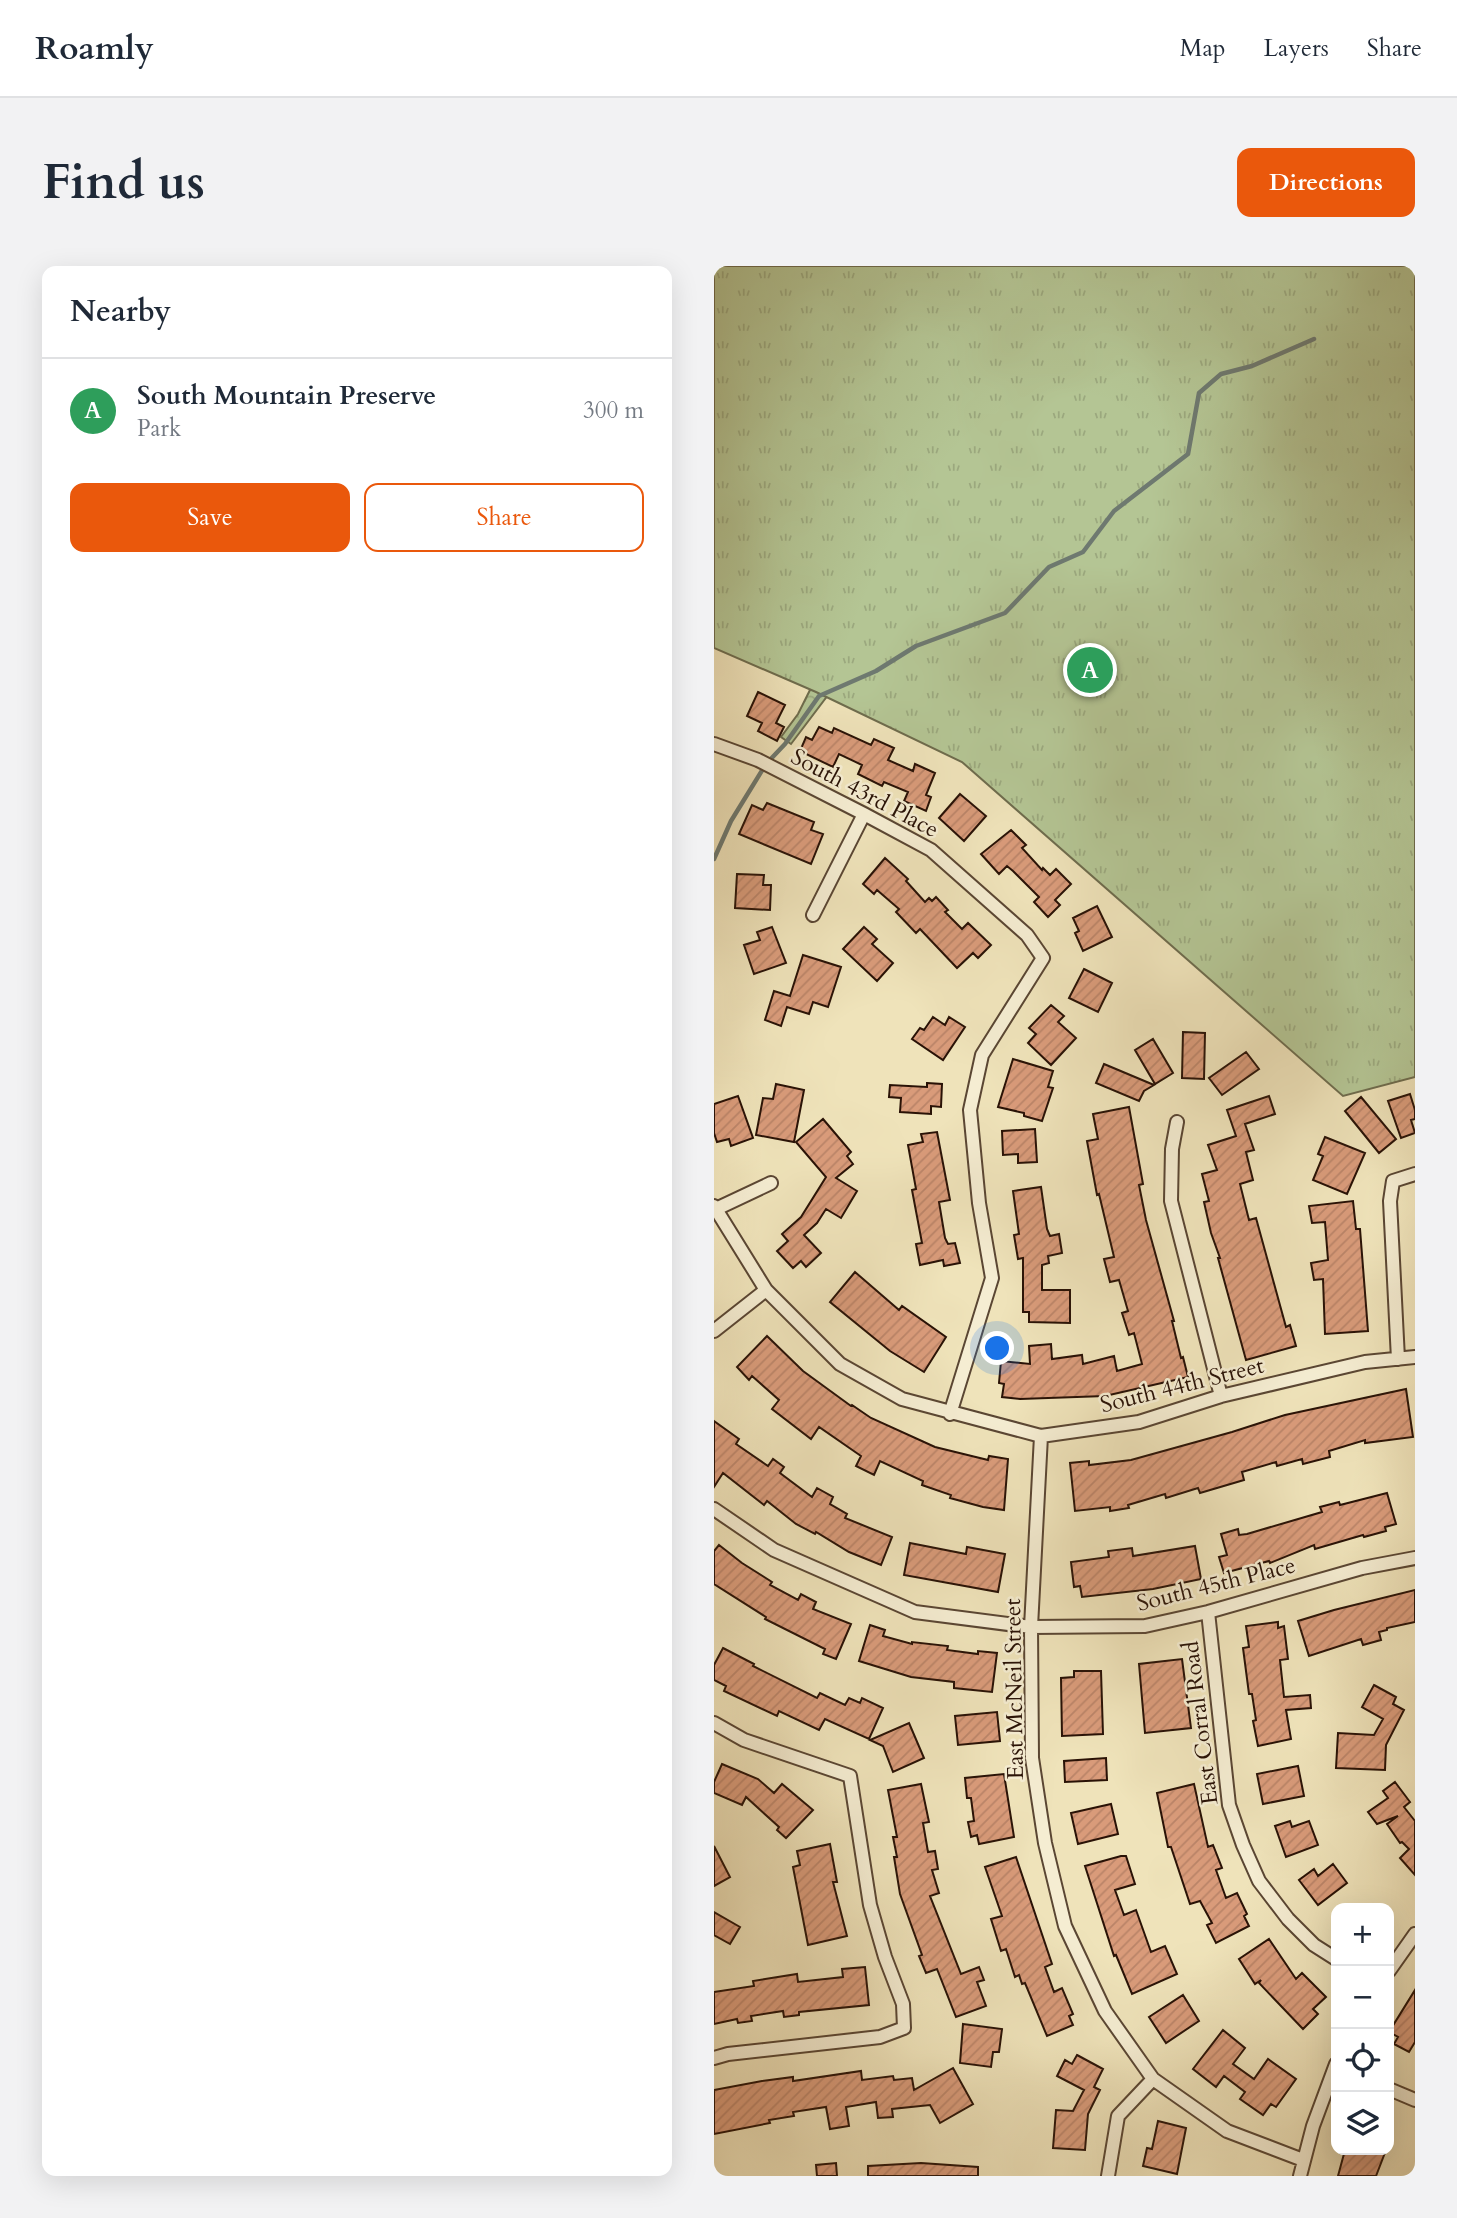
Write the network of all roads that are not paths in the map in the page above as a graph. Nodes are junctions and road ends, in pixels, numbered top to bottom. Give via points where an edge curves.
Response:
1 (714, 744) edge
2 (864, 814) junction
3 (813, 915) dead end
4 (1177, 1122) dead end
5 (1415, 1174) edge
6 (771, 1183) dead end
7 (715, 1207) edge
8 (766, 1290) junction
9 (714, 1331) edge
10 (1415, 1357) edge
11 (1398, 1359) junction
12 (1221, 1396) junction
13 (950, 1414) junction
14 (1041, 1436) junction
15 (714, 1509) edge
16 (1415, 1558) edge
17 (1208, 1612) junction
18 (1031, 1627) junction
19 (714, 1723) edge
20 (1415, 1934) edge
21 (1331, 1956) edge
22 (1393, 1966) edge
23 (714, 2058) edge
24 (1153, 2079) junction
25 (1331, 2079) edge
26 (1394, 2091) edge
27 (1415, 2100) edge
28 (1303, 2160) junction
29 (1108, 2176) edge
30 (1300, 2176) edge

1 - 2 street, South 43rd Place via 758,760
2 - 3 street
2 - 13 street, South 43rd Place via 931,850 1027,935 1043,958 982,1055 970,1110 992,1278
4 - 12 street via 1171,1149 1171,1201
5 - 11 street via 1393,1181 1390,1201
6 - 7 street
7 - 8 street, South 44th Street
8 - 9 street
8 - 13 street, South 44th Street via 840,1364 902,1399
10 - 11 street, South 44th Street
11 - 12 street, South 44th Street via 1365,1362
12 - 14 street, South 44th Street via 1139,1422
13 - 14 street, South 44th Street
14 - 18 street, East McNeil Street
15 - 18 street, South 45th Place via 774,1550 915,1612
16 - 17 street, South 45th Place via 1362,1568
17 - 18 street, South 45th Place via 1145,1626
17 - 21 street, East Corral Road via 1229,1805 1243,1845 1259,1881 1288,1919
18 - 24 street, East McNeil Street via 1032,1758 1045,1843 1065,1926 1105,2011
19 - 23 street via 744,1740 850,1776 870,1905 903,2004 904,2028 880,2037
20 - 22 street
24 - 28 street, East McNeil Street via 1227,2131
24 - 29 street via 1118,2116
25 - 28 street
26 - 27 street
28 - 30 street

